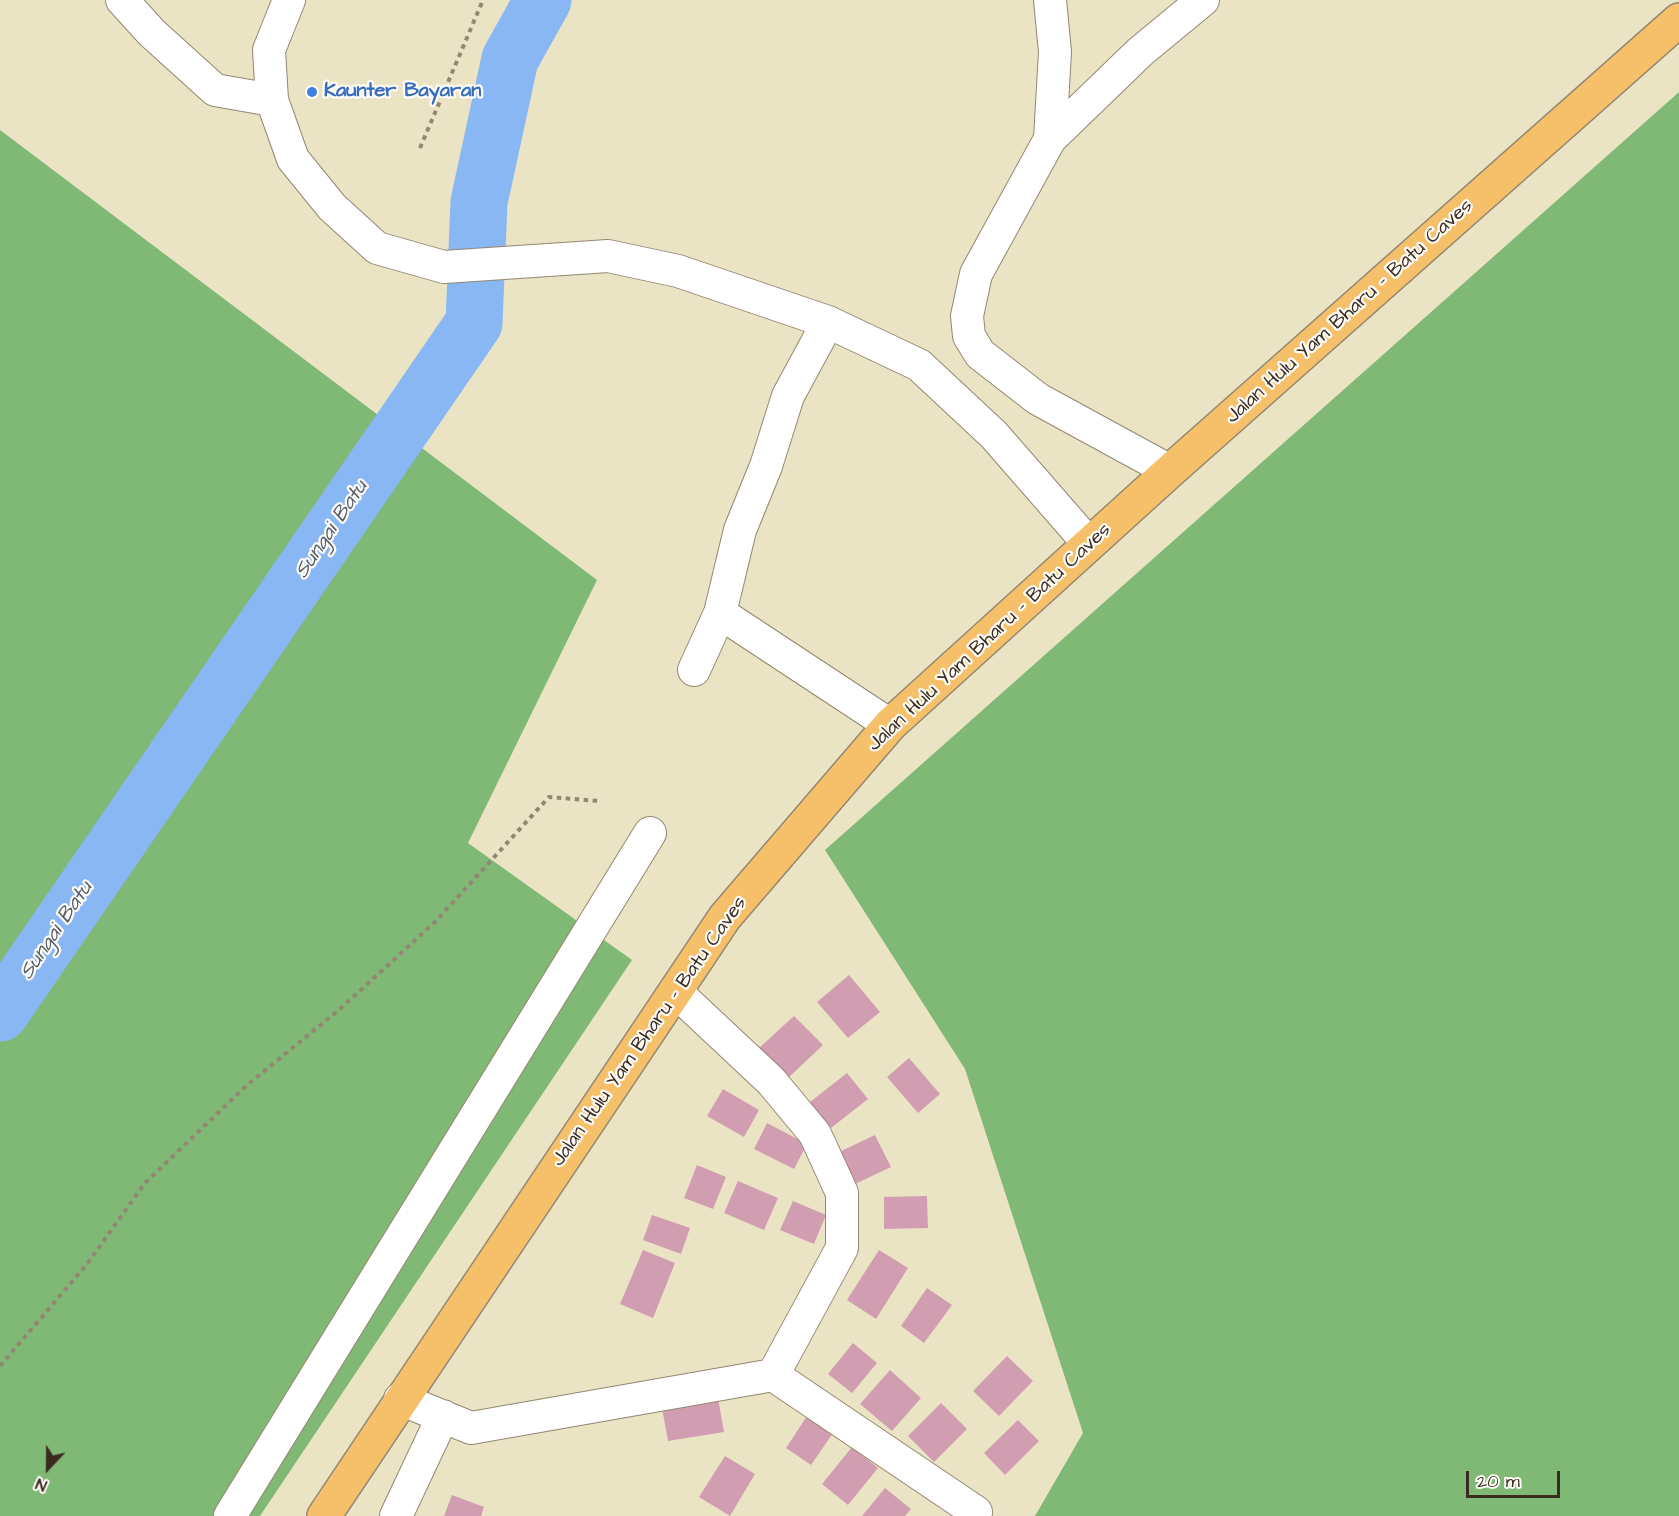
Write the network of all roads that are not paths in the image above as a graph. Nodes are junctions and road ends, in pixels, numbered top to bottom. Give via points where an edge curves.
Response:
1 (122, 0) edge
2 (289, 0) edge
3 (1050, 0) edge
4 (1203, 0) edge
5 (1679, 20) edge
6 (272, 100) junction
7 (1050, 139) junction
8 (828, 322) junction
9 (1170, 471) junction
10 (1089, 544) junction
11 (720, 613) junction
12 (694, 670) dead end
13 (890, 725) junction
14 (650, 834) dead end
15 (675, 991) junction
16 (773, 1375) junction
17 (400, 1400) junction
18 (442, 1416) junction
19 (976, 1512) dead end
20 (230, 1516) edge
21 (324, 1516) edge
22 (396, 1516) edge

1 - 6 street via 215,90
2 - 6 street via 269,50
3 - 7 street via 1055,52
4 - 7 street via 1140,52
5 - 9 main road, Jalan Hulu Yam Bharu - Batu Caves
6 - 8 street via 294,159 332,207 377,248 444,267 608,256 678,271
7 - 9 street via 976,274 967,316 969,336 980,354 1038,399
8 - 10 street via 919,365 994,435
8 - 11 street via 788,396 740,530
9 - 10 main road, Jalan Hulu Yam Bharu - Batu Caves
10 - 13 main road, Jalan Hulu Yam Bharu - Batu Caves
11 - 12 street
11 - 13 street
13 - 15 main road, Jalan Hulu Yam Bharu - Batu Caves via 725,917
14 - 20 street
15 - 16 street via 771,1081 815,1134 842,1193 842,1248
15 - 17 main road, Jalan Hulu Yam Bharu - Batu Caves
16 - 18 street via 471,1428
16 - 19 street
17 - 18 street
17 - 21 main road, Jalan Hulu Yam Bharu - Batu Caves
18 - 22 street

